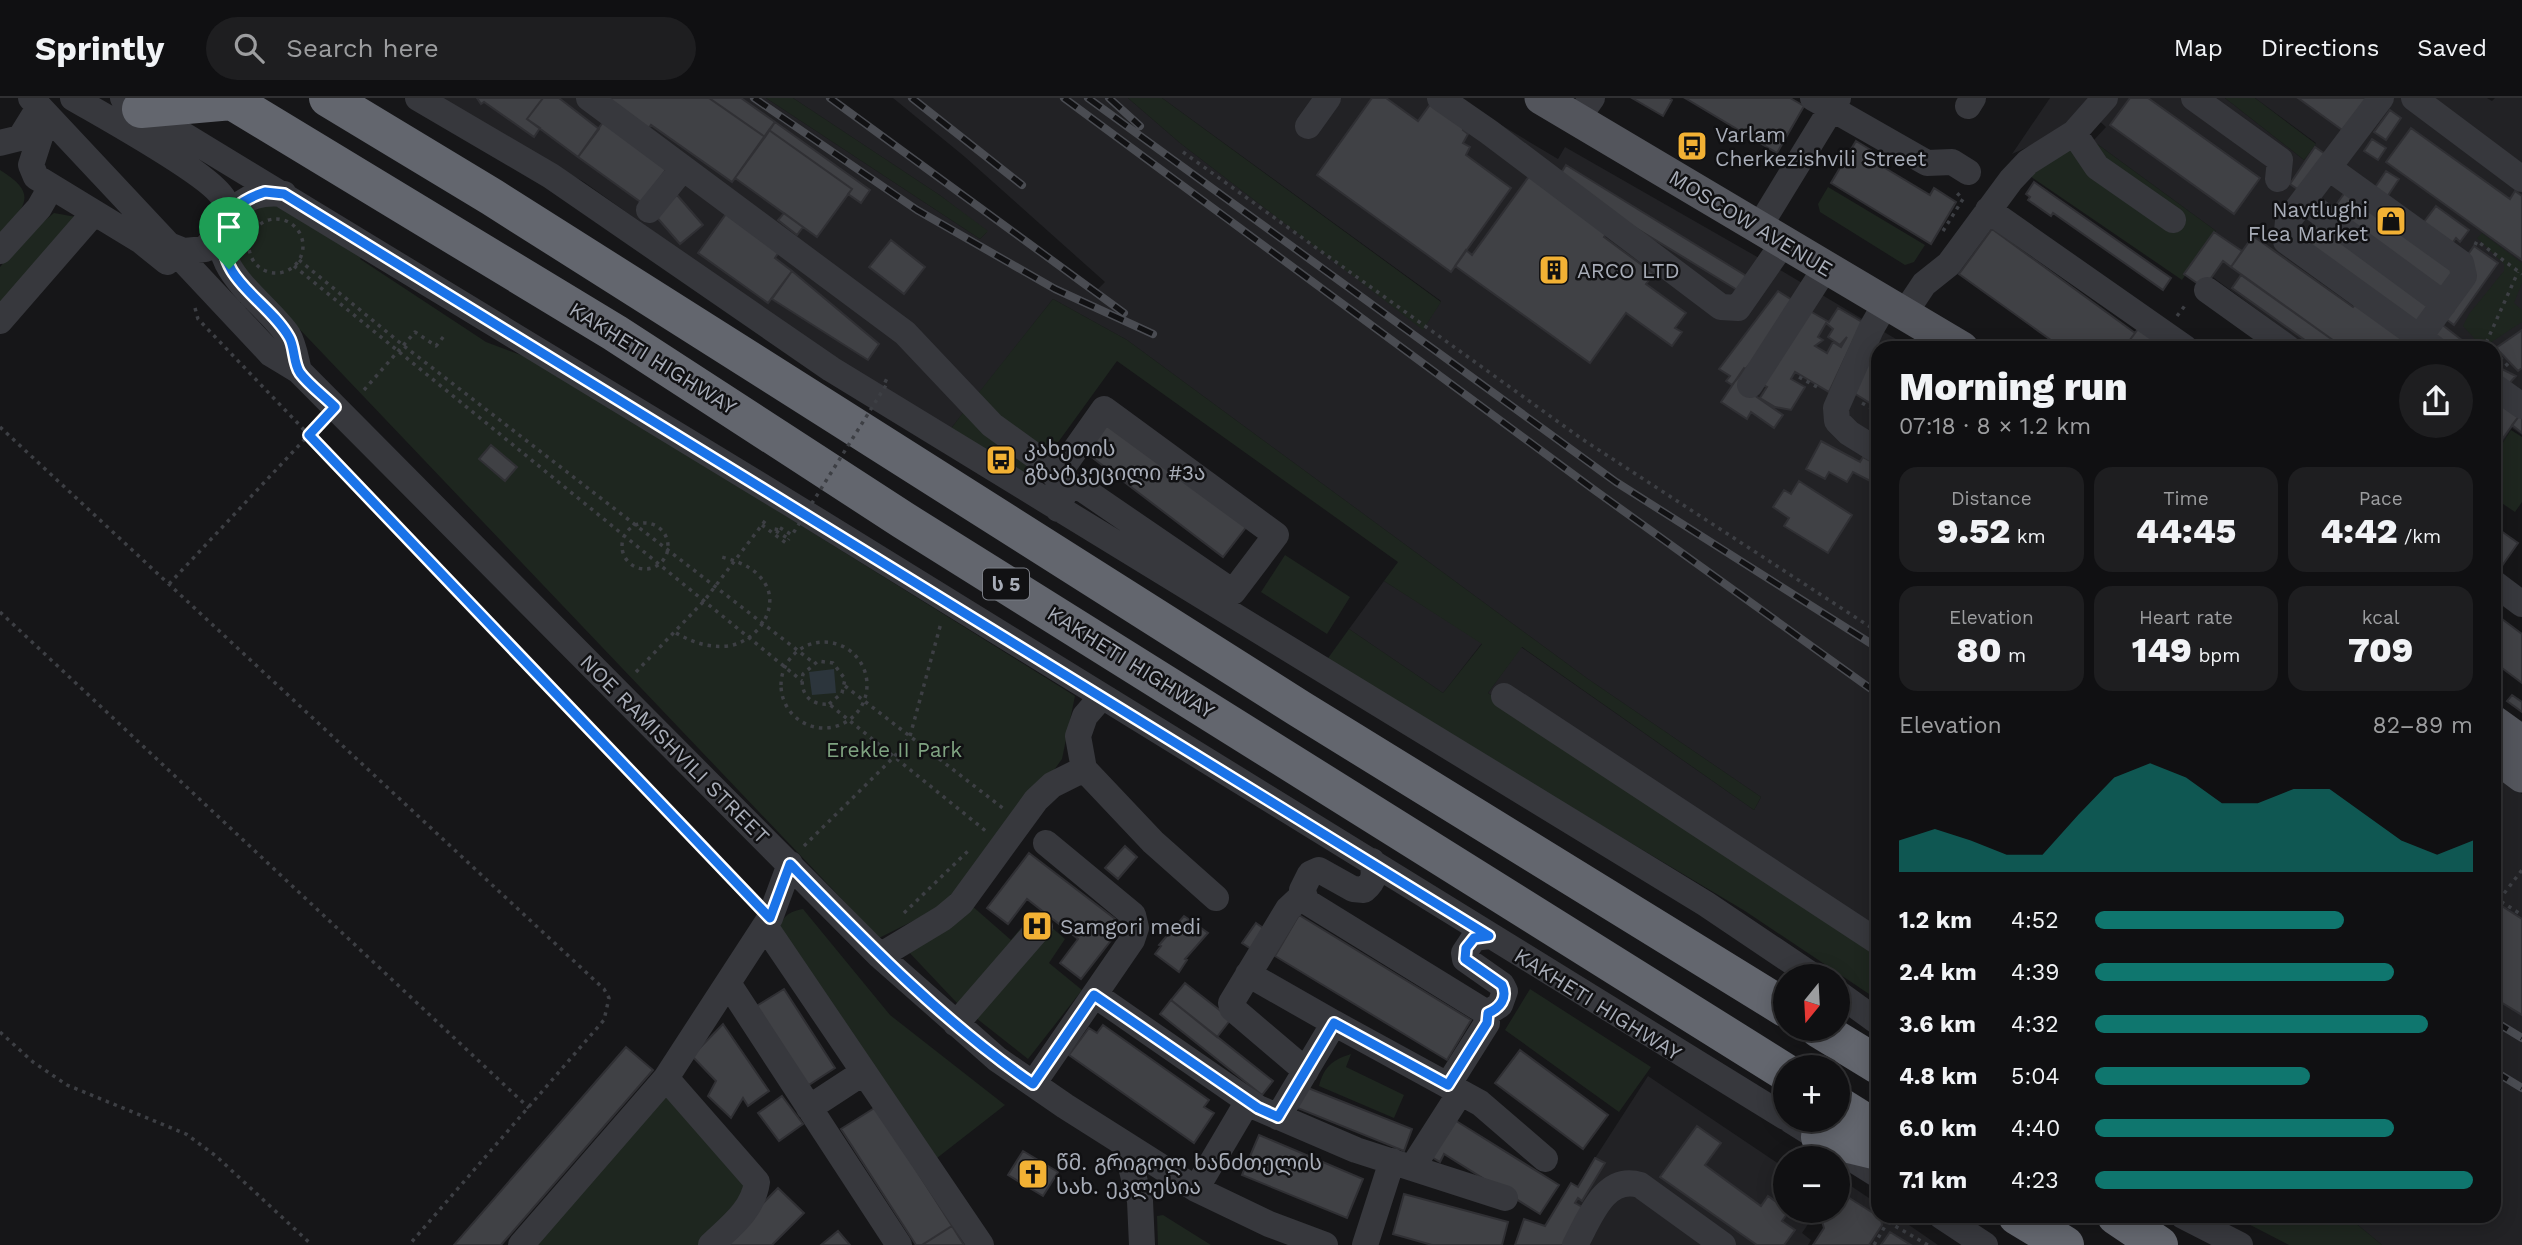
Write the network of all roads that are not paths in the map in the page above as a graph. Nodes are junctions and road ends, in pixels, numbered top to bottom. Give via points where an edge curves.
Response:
1 (73, 98) edge
2 (328, 98) edge
3 (418, 98) edge
4 (589, 98) edge
5 (1328, 98) edge
6 (1440, 98) edge
7 (1541, 98) edge
8 (2105, 98) edge
9 (2194, 98) edge
10 (2381, 98) edge
11 (2414, 98) edge
12 (229, 100) edge
13 (38, 101) edge
14 (1827, 102) edge
15 (132, 103) edge
16 (1584, 109) edge
17 (1308, 126) dead end
18 (2074, 133) junction
19 (0, 143) edge
20 (683, 168) junction
21 (2329, 168) junction
22 (1968, 172) road end
23 (2278, 179) dead end
24 (2522, 179) edge
25 (51, 187) junction
26 (284, 194) junction
27 (2304, 201) junction
28 (649, 210) dead end
29 (1988, 210) junction
30 (93, 214) junction
31 (2173, 220) dead end
32 (225, 222) junction
33 (1771, 235) junction
34 (169, 245) junction
35 (0, 251) edge
36 (1826, 267) junction
37 (2207, 290) road end
38 (2444, 304) junction
39 (1895, 308) junction
40 (230, 310) junction
41 (0, 321) edge
42 (2258, 340) edge
43 (1950, 341) edge
44 (2174, 341) edge
45 (2423, 341) edge
46 (2427, 341) edge
47 (299, 372) junction
48 (1750, 385) dead end
49 (1871, 447) edge
50 (1059, 491) junction
51 (2501, 588) edge
52 (2522, 604) edge
53 (1504, 696) dead end
54 (1107, 699) junction
55 (2501, 727) edge
56 (2522, 742) edge
57 (2501, 760) edge
58 (1084, 769) junction
59 (2522, 776) edge
60 (1045, 843) dead end
61 (797, 855) junction
62 (1372, 861) junction
63 (1304, 894) junction
64 (1216, 898) dead end
65 (768, 922) junction
66 (1040, 927) dead end
67 (1489, 936) junction
68 (1871, 937) edge
69 (880, 956) junction
70 (1795, 964) edge
71 (1248, 974) junction
72 (727, 983) junction
73 (1094, 995) junction
74 (1773, 1001) edge
75 (1850, 1002) edge
76 (1488, 1013) junction
77 (1871, 1017) edge
78 (1334, 1023) junction
79 (956, 1024) junction
80 (1840, 1041) edge
81 (1845, 1041) edge
82 (1871, 1051) edge
83 (1871, 1061) edge
84 (1773, 1064) edge
85 (1306, 1071) junction
86 (863, 1072) junction
87 (666, 1078) junction
88 (1033, 1084) junction
89 (1454, 1089) junction
90 (1248, 1101) junction
91 (809, 1108) junction
92 (1773, 1110) edge
93 (1278, 1117) junction
94 (1850, 1126) edge
95 (1871, 1129) edge
96 (1829, 1132) edge
97 (1839, 1132) edge
98 (1125, 1144) junction
99 (1871, 1148) edge
100 (1545, 1159) dead end
101 (1402, 1165) junction
102 (1871, 1169) edge
103 (1196, 1189) junction
104 (1505, 1198) dead end
105 (1952, 1223) edge
106 (2021, 1223) edge
107 (2028, 1223) edge
108 (2126, 1223) edge
109 (2191, 1226) edge
110 (521, 1245) edge
111 (711, 1245) edge
112 (899, 1245) edge
113 (981, 1245) edge
114 (1143, 1245) edge
115 (1325, 1245) edge
116 (1365, 1245) edge
117 (1575, 1245) edge
118 (1723, 1245) edge
119 (1985, 1245) edge
120 (2038, 1245) edge
121 (2065, 1245) edge
122 (2159, 1245) edge
123 (2240, 1245) edge

1 - 32 street, NOE RAMISHVILI STREET via 206,180 226,203
2 - 74 highway, ს 5
3 - 50 street via 551,176 831,369
4 - 20 street
5 - 17 street
6 - 33 street via 1721,307 1738,308
7 - 16 main road, MOSCOW AVENUE
8 - 18 street
9 - 23 street via 2280,160
10 - 21 street
11 - 24 street
12 - 15 highway
12 - 84 highway, KAKHETI HIGHWAY / ს 5 via 615,332 903,520
13 - 19 street via 20,138
13 - 25 street via 41,134 31,165 36,177
13 - 34 street, NOE RAMISHVILI STREET
14 - 22 street via 1927,163 1952,162
14 - 33 street
15 - 26 street, KAKHETI HIGHWAY
16 - 33 main road, MOSCOW AVENUE
18 - 29 street via 2028,162
18 - 31 street via 2097,167
20 - 28 street
20 - 50 street via 905,333 992,425 1046,464
21 - 27 street
21 - 38 street via 2461,263 2464,276
25 - 30 street
25 - 35 street via 39,208
26 - 32 street via 265,192 251,197
26 - 54 street, KAKHETI HIGHWAY
27 - 38 street
27 - 45 street via 2288,222 2286,241
29 - 39 street via 1949,264
29 - 44 street
30 - 40 street via 141,241
30 - 41 street
32 - 34 street via 205,249 197,252
32 - 47 street, NOE RAMISHVILI STREET via 222,245 229,269 289,337
33 - 36 main road, MOSCOW AVENUE
34 - 40 street, NOE RAMISHVILI STREET
36 - 39 main road, MOSCOW AVENUE
36 - 48 street
37 - 42 street
38 - 46 street
39 - 43 main road, MOSCOW AVENUE
39 - 49 street via 1871,329 1836,408 1837,421
40 - 47 street, NOE RAMISHVILI STREET via 271,354
47 - 61 street, NOE RAMISHVILI STREET
50 - 50 street via 1104,409 1276,535 1233,592 1081,488
50 - 70 street
51 - 52 street
53 - 68 street
54 - 58 street via 1098,701 1085,716 1078,736
54 - 62 street, KAKHETI HIGHWAY
55 - 56 main road
57 - 59 main road
58 - 64 street via 1153,842
58 - 69 street via 1036,800 961,903
60 - 73 street via 1133,915 1136,928 1132,940
61 - 65 street
61 - 69 street, NOE RAMISHVILI STREET
62 - 63 street via 1371,884 1364,890 1353,889 1319,870 1305,880
62 - 67 street, KAKHETI HIGHWAY
63 - 71 street via 1288,909
63 - 76 street via 1307,902
65 - 72 street
65 - 86 street
66 - 79 street
67 - 76 street via 1474,938 1464,953 1465,959 1505,991 1500,1005
67 - 92 street, KAKHETI HIGHWAY
69 - 79 street, NOE RAMISHVILI STREET
71 - 78 street
71 - 85 street via 1232,1008
72 - 87 street
72 - 91 street
73 - 88 street
73 - 90 street
75 - 77 street
76 - 89 street
78 - 85 street
78 - 89 street
79 - 88 street, NOE RAMISHVILI STREET
80 - 83 highway
81 - 82 highway
85 - 93 street
86 - 91 street
86 - 113 street
87 - 110 street
87 - 111 street via 757,1182 748,1209
88 - 98 street, NOE RAMISHVILI STREET
89 - 100 street via 1480,1103
89 - 101 street
90 - 93 street
90 - 103 street
91 - 112 street
93 - 101 street
94 - 95 highway
96 - 102 street
97 - 99 highway
98 - 103 street, NOE RAMISHVILI STREET
98 - 114 street via 1140,1201
101 - 104 street
101 - 116 street
103 - 115 street, NOE RAMISHVILI STREET
105 - 119 street
106 - 120 highway
107 - 121 highway
108 - 122 highway
109 - 123 street
117 - 118 street via 1606,1191 1628,1181

